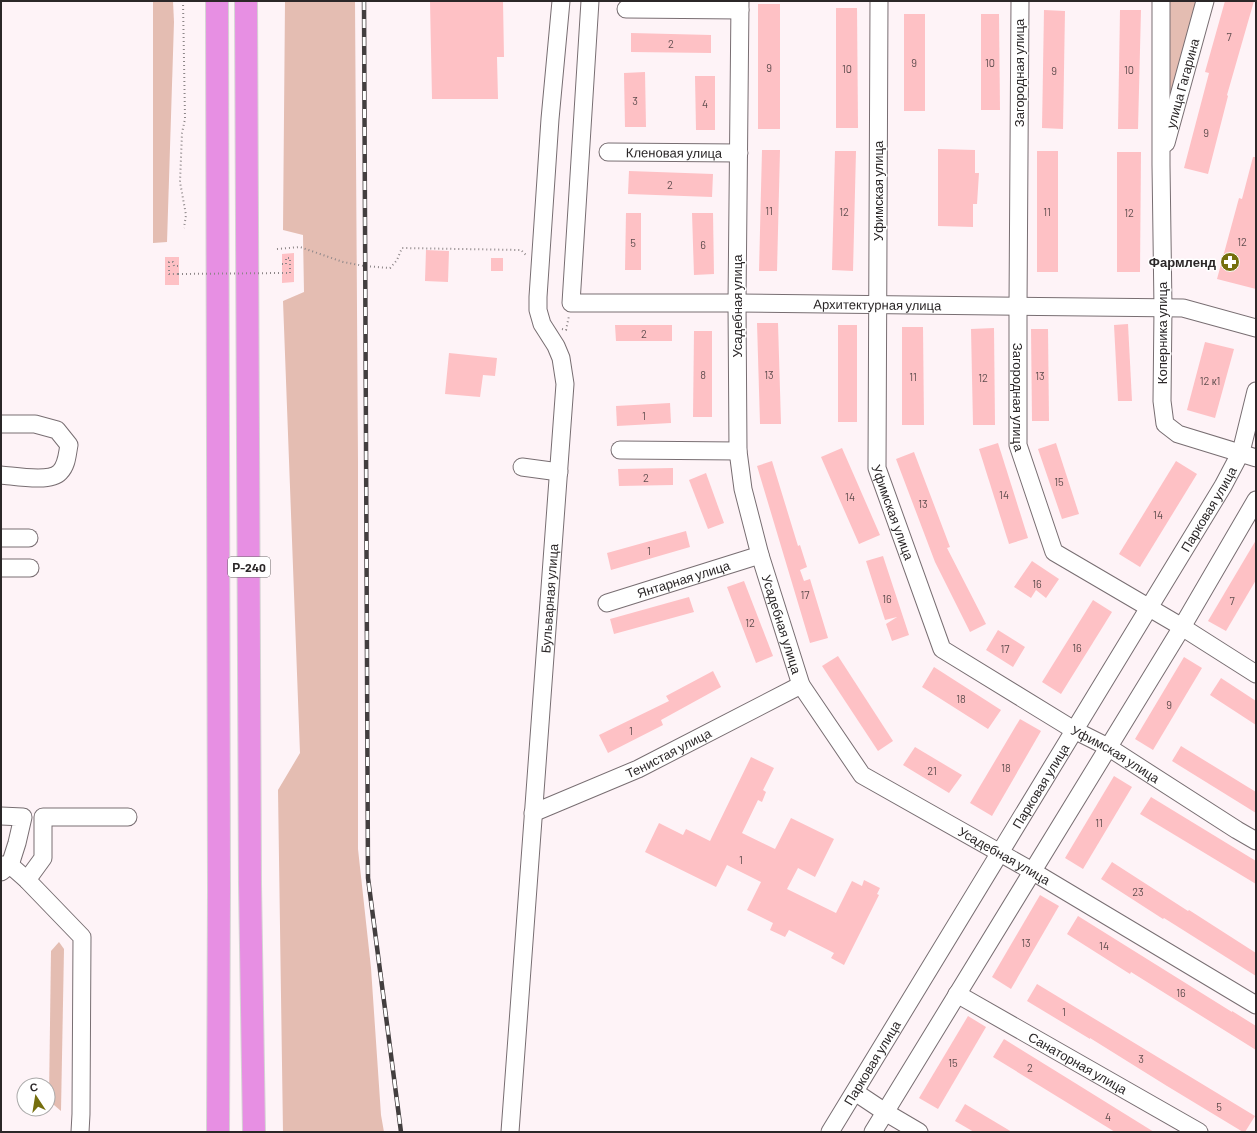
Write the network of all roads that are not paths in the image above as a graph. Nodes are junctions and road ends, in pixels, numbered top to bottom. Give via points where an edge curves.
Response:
1 (217, 1) edge
2 (246, 1) edge
3 (561, 1) edge
4 (590, 1) edge
5 (879, 1) edge
6 (1020, 1) edge
7 (1161, 1) edge
8 (1205, 1) edge
9 (740, 6) edge
10 (626, 9) dead end
11 (608, 152) dead end
12 (739, 153) junction
13 (1161, 165) junction
14 (737, 303) junction
15 (877, 306) junction
16 (1018, 306) junction
17 (1163, 308) junction
18 (1256, 328) edge
19 (1256, 391) edge
20 (1, 424) edge
21 (620, 450) dead end
22 (738, 451) junction
23 (1248, 455) edge
24 (522, 467) dead end
25 (559, 472) junction
26 (1, 475) edge
27 (1256, 500) edge
28 (1, 538) edge
29 (28, 538) dead end
30 (760, 555) junction
31 (1, 568) edge
32 (30, 568) dead end
33 (607, 603) dead end
34 (1149, 607) junction
35 (1182, 627) junction
36 (1256, 674) edge
37 (801, 685) junction
38 (1074, 730) junction
39 (1108, 747) junction
40 (533, 813) junction
41 (1, 816) edge
42 (128, 817) dead end
43 (1256, 841) edge
44 (1000, 853) junction
45 (4, 867) edge
46 (1032, 871) junction
47 (27, 880) junction
48 (957, 994) junction
49 (1256, 1005) edge
50 (854, 1092) junction
51 (885, 1112) junction
52 (80, 1132) edge
53 (218, 1132) edge
54 (254, 1132) edge
55 (510, 1132) edge
56 (830, 1132) edge
57 (872, 1132) edge
58 (919, 1132) edge
59 (1198, 1132) edge

1 - 53 highway, Р-240
2 - 54 highway, Р-240 via 250,869
3 - 25 street, Бульварная улица via 538,297 542,324 561,358 565,384
4 - 14 street, Архитектурная улица via 571,304
5 - 15 street, Уфимская улица
6 - 16 street, Загородная улица
7 - 13 street, Коперника улица
8 - 13 street, улица Гагарина
9 - 10 street
9 - 12 street, Усадебная улица
11 - 12 street, Кленовая улица
12 - 14 street, Усадебная улица
13 - 17 street, Коперника улица
14 - 15 street, Архитектурная улица
14 - 22 street, Усадебная улица
15 - 16 street, Архитектурная улица
15 - 38 street, Уфимская улица via 877,468 942,649
16 - 17 street, Архитектурная улица
16 - 34 street, Загородная улица via 1018,445 1054,552
17 - 18 street, Архитектурная улица via 1183,308
17 - 23 street, Коперника улица via 1162,401 1165,424 1178,434
19 - 23 street, Парковая улица
20 - 26 street via 35,424 57,430 69,445 66,462 60,473 47,478
21 - 22 street
22 - 30 street, Усадебная улица via 743,489
23 - 34 street, Парковая улица via 1223,486
24 - 25 street
25 - 40 street, Бульварная улица
27 - 35 street
28 - 29 street
30 - 33 street, Янтарная улица
30 - 37 street, Усадебная улица
31 - 32 street
34 - 35 street, Загородная улица
34 - 38 street, Парковая улица
35 - 36 street, Загородная улица
35 - 39 street
37 - 40 street, Тенистая улица via 638,769
37 - 44 street, Усадебная улица via 862,775
38 - 39 street, Уфимская улица
38 - 44 street, Парковая улица
39 - 43 street, Уфимская улица
39 - 46 street
40 - 55 street, Бульварная улица
41 - 45 street via 23,817 17,843
42 - 47 street via 43,817 43,858
44 - 46 street, Усадебная улица
44 - 50 street, Парковая улица
45 - 47 street
46 - 48 street
46 - 49 street, Усадебная улица
47 - 52 street via 82,936
48 - 51 street
48 - 59 street, Санаторная улица
50 - 51 street
50 - 56 street, Парковая улица
51 - 57 street
51 - 58 street

